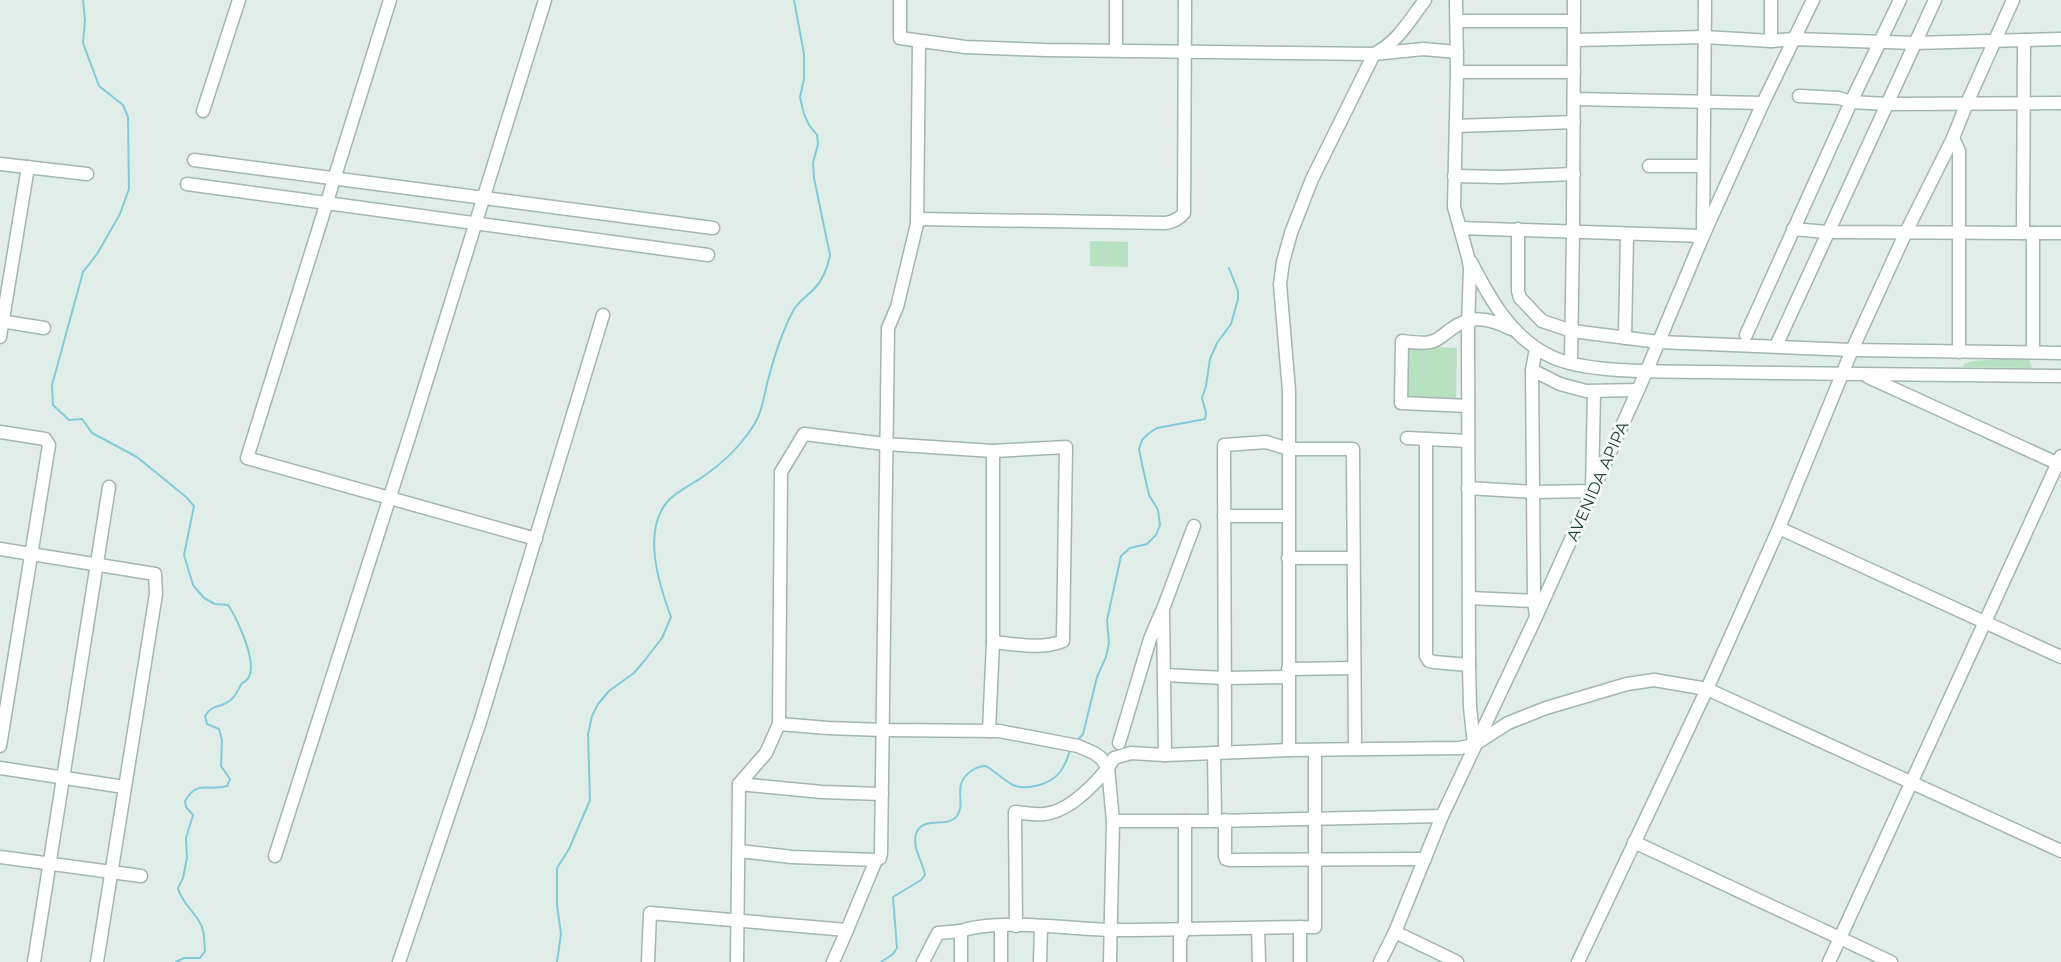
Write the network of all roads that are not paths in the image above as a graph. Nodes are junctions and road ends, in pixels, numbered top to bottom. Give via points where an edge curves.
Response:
1 (239, 0) edge
2 (390, 0) edge
3 (545, 0) edge
4 (900, 0) edge
5 (1116, 0) edge
6 (1185, 0) edge
7 (1425, 0) edge
8 (1456, 0) edge
9 (1574, 0) edge
10 (1705, 0) edge
11 (1772, 0) edge
12 (1813, 0) edge
13 (1900, 0) edge
14 (1935, 0) edge
15 (2013, 0) edge
16 (1457, 21) junction
17 (1574, 21) junction
18 (1705, 37) junction
19 (1794, 39) junction
20 (2061, 39) edge
21 (1574, 40) junction
22 (2024, 40) junction
23 (1771, 41) junction
24 (1881, 41) junction
25 (1995, 41) junction
26 (918, 42) junction
27 (1915, 43) junction
28 (1116, 50) junction
29 (1184, 51) junction
30 (1457, 51) junction
31 (1374, 54) junction
32 (1457, 72) junction
33 (1574, 72) junction
34 (1799, 96) dead end
35 (1574, 99) junction
36 (1704, 102) junction
37 (1851, 102) junction
38 (2024, 102) junction
39 (2061, 102) edge
40 (1763, 103) junction
41 (1967, 103) junction
42 (1887, 104) junction
43 (202, 111) dead end
44 (1574, 122) junction
45 (1456, 126) junction
46 (1953, 138) junction
47 (194, 160) dead end
48 (0, 164) edge
49 (1649, 166) dead end
50 (1704, 166) junction
51 (28, 167) junction
52 (87, 174) dead end
53 (1574, 174) junction
54 (1454, 176) junction
55 (334, 178) junction
56 (187, 184) dead end
57 (484, 198) junction
58 (327, 203) junction
59 (917, 219) junction
60 (476, 224) junction
61 (713, 228) dead end
62 (1460, 228) junction
63 (1793, 229) junction
64 (1518, 230) junction
65 (1574, 232) junction
66 (1827, 232) junction
67 (1906, 232) junction
68 (1960, 232) junction
69 (2061, 232) edge
70 (2028, 233) junction
71 (1627, 234) junction
72 (1702, 236) junction
73 (708, 255) dead end
74 (1468, 257) junction
75 (603, 315) dead end
76 (1468, 320) junction
77 (1, 321) edge
78 (44, 328) dead end
79 (1572, 331) junction
80 (1520, 334) junction
81 (1746, 335) dead end
82 (0, 337) edge
83 (1625, 338) junction
84 (1659, 342) junction
85 (1776, 346) junction
86 (1536, 348) junction
87 (1852, 350) junction
88 (1959, 352) junction
89 (2033, 352) junction
90 (2061, 353) edge
91 (1571, 362) junction
92 (1532, 369) junction
93 (1647, 370) junction
94 (1863, 374) junction
95 (1842, 375) junction
96 (2061, 376) edge
97 (1638, 390) junction
98 (1594, 392) junction
99 (1468, 406) junction
100 (0, 432) edge
101 (1407, 438) dead end
102 (1426, 439) junction
103 (1468, 441) junction
104 (885, 444) junction
105 (1289, 449) junction
106 (993, 451) junction
107 (2060, 461) edge
108 (109, 487) dead end
109 (1468, 488) junction
110 (1592, 491) junction
111 (1533, 492) junction
112 (390, 499) junction
113 (1224, 516) junction
114 (1288, 516) junction
115 (1194, 526) dead end
116 (1779, 528) junction
117 (536, 539) junction
118 (0, 549) edge
119 (32, 554) junction
120 (1288, 558) junction
121 (1353, 558) junction
122 (97, 564) junction
123 (1470, 598) junction
124 (1534, 601) junction
125 (1163, 609) junction
126 (1536, 617) junction
127 (1984, 621) junction
128 (993, 642) junction
129 (2061, 657) edge
130 (1469, 665) junction
131 (1354, 668) junction
132 (1288, 673) junction
133 (1164, 675) junction
134 (1224, 678) junction
135 (1707, 689) junction
136 (779, 724) junction
137 (883, 730) junction
138 (989, 731) junction
139 (1119, 743) dead end
140 (1474, 745) junction
141 (0, 746) edge
142 (1355, 749) junction
143 (1289, 750) junction
144 (1315, 750) junction
145 (1219, 752) junction
146 (1165, 755) junction
147 (0, 768) edge
148 (1108, 768) junction
149 (63, 778) junction
150 (1910, 782) junction
151 (739, 784) junction
152 (124, 787) junction
153 (882, 794) junction
154 (1442, 816) junction
155 (1314, 818) junction
156 (1113, 821) junction
157 (1185, 821) junction
158 (1220, 821) junction
159 (1634, 842) junction
160 (739, 850) junction
161 (2061, 851) edge
162 (275, 856) dead end
163 (0, 857) edge
164 (1315, 859) junction
165 (1425, 859) junction
166 (876, 860) junction
167 (49, 864) junction
168 (111, 872) junction
169 (141, 876) dead end
170 (737, 921) junction
171 (1000, 926) junction
172 (1016, 926) junction
173 (1041, 927) junction
174 (1300, 927) junction
175 (1185, 928) junction
176 (1258, 928) junction
177 (847, 930) junction
178 (1110, 930) junction
179 (961, 931) junction
180 (1395, 932) junction
181 (1840, 939) junction
182 (34, 962) edge
183 (97, 962) edge
184 (399, 962) edge
185 (648, 962) edge
186 (737, 962) edge
187 (833, 962) edge
188 (923, 962) edge
189 (961, 962) edge
190 (1001, 962) edge
191 (1041, 962) edge
192 (1110, 962) edge
193 (1180, 962) edge
194 (1259, 962) edge
195 (1300, 962) edge
196 (1380, 962) edge
197 (1457, 962) edge
198 (1578, 962) edge
199 (1829, 962) edge
200 (1891, 962) edge

1 - 43 street
2 - 55 street
3 - 57 street
4 - 26 street via 900,38
5 - 28 street
6 - 29 street
7 - 31 street via 1396,39
8 - 16 street
9 - 17 street
10 - 18 street
11 - 23 street
12 - 19 street, AVENIDA APIPA
13 - 24 street
14 - 27 street
15 - 25 street
16 - 17 street
16 - 30 street
17 - 21 street
18 - 21 street
18 - 23 street
18 - 36 street
19 - 23 street
19 - 24 street
19 - 40 street, AVENIDA APIPA
20 - 22 street
21 - 33 street
22 - 25 street
22 - 38 street
24 - 27 street
24 - 37 street
25 - 27 street
25 - 41 street
26 - 28 street via 966,47
26 - 59 street
27 - 42 street
28 - 29 street
29 - 31 street
29 - 59 street via 1184,213 1180,218 1165,223
30 - 31 street via 1423,49
30 - 32 street
31 - 105 street via 1312,179 1283,262 1280,284 1289,391
32 - 33 street
32 - 45 street
33 - 35 street
34 - 37 street
35 - 36 street
35 - 44 street
36 - 40 street
36 - 50 street
37 - 42 street
37 - 63 street
38 - 39 street
38 - 41 street
38 - 70 street
40 - 72 street, AVENIDA APIPA
41 - 42 street
41 - 46 street
42 - 66 street
44 - 45 street
44 - 53 street
45 - 54 street
46 - 67 street
46 - 68 street via 1959,151
47 - 55 street
48 - 51 street
49 - 50 street
50 - 72 street
51 - 52 street
51 - 77 street
53 - 54 street
53 - 65 street
54 - 62 street via 1454,207
55 - 57 street
55 - 58 street
56 - 58 street
57 - 60 street
57 - 61 street
58 - 60 street
58 - 112 street via 247,458
59 - 104 street via 897,308 888,328
60 - 73 street
60 - 112 street
62 - 64 street
62 - 74 street
63 - 66 street
63 - 81 street
64 - 65 street
64 - 79 street via 1520,298 1542,321
65 - 71 street
65 - 79 street
66 - 67 street
66 - 85 street
67 - 68 street
67 - 87 street
68 - 70 street
68 - 88 street
69 - 70 street
70 - 89 street
71 - 72 street
71 - 83 street
72 - 84 street, AVENIDA APIPA
74 - 76 street
74 - 80 street via 1489,297
75 - 117 street
76 - 80 street via 1493,320
76 - 99 street
76 - 99 street via 1429,343 1402,341 1401,403
77 - 78 street
77 - 82 street
79 - 83 street
79 - 91 street
80 - 86 street
83 - 84 street
84 - 85 street
84 - 93 street, AVENIDA APIPA
85 - 87 street
86 - 91 street
86 - 92 street
87 - 88 street
87 - 95 street
88 - 89 street
89 - 90 street
91 - 93 street
92 - 98 street via 1560,384
92 - 111 street
93 - 95 street
93 - 97 street, AVENIDA APIPA
94 - 95 street
94 - 96 street
94 - 107 street
95 - 116 street
97 - 98 street
97 - 110 street, AVENIDA APIPA
98 - 110 street
99 - 103 street
100 - 119 street via 45,440 49,445
101 - 102 street
102 - 103 street
102 - 130 street via 1426,656 1429,661
103 - 109 street
104 - 106 street
104 - 136 street via 804,434 781,472
104 - 137 street
105 - 113 street via 1266,442 1224,445
105 - 114 street
105 - 121 street via 1353,449
106 - 128 street
106 - 128 street via 1066,447 1063,641 1039,645
107 - 127 street
108 - 122 street
109 - 111 street
109 - 123 street
110 - 111 street
110 - 126 street, AVENIDA APIPA
111 - 124 street
112 - 117 street
112 - 162 street
113 - 114 street
113 - 134 street
114 - 120 street
115 - 125 street
116 - 127 street
116 - 135 street
117 - 184 street via 480,722
118 - 119 street
119 - 122 street
119 - 141 street
120 - 121 street
120 - 132 street
121 - 131 street
122 - 149 street
122 - 152 street via 155,574 156,594
123 - 124 street
123 - 130 street
124 - 126 street
125 - 133 street
125 - 139 street
126 - 140 street, AVENIDA APIPA
127 - 129 street
127 - 150 street
128 - 138 street
130 - 140 street
131 - 132 street
131 - 142 street
132 - 134 street
132 - 143 street
133 - 134 street
133 - 146 street
134 - 145 street
135 - 140 street via 1654,680 1627,684 1508,723
135 - 150 street
135 - 159 street
136 - 137 street
136 - 151 street via 766,753
137 - 138 street
137 - 153 street
138 - 148 street via 1078,746 1101,758
140 - 142 street
140 - 154 street, AVENIDA APIPA
142 - 144 street
143 - 144 street
143 - 145 street
144 - 155 street
145 - 146 street
145 - 158 street
146 - 148 street via 1122,754
147 - 149 street
148 - 156 street
148 - 172 street via 1093,787 1057,810 1042,814 1015,812
149 - 152 street
149 - 167 street
150 - 161 street
150 - 181 street
151 - 153 street
151 - 160 street
152 - 168 street
153 - 166 street via 881,853
154 - 155 street
154 - 165 street, AVENIDA APIPA
155 - 158 street
155 - 164 street
156 - 157 street
156 - 178 street
157 - 158 street
157 - 175 street
158 - 164 street via 1226,859
159 - 181 street
159 - 198 street
160 - 166 street via 792,857
160 - 170 street
163 - 167 street
164 - 165 street
164 - 174 street via 1315,927
165 - 180 street, AVENIDA APIPA
166 - 177 street
167 - 168 street
167 - 182 street
168 - 169 street
168 - 183 street
170 - 177 street
170 - 185 street via 650,913
170 - 186 street
171 - 172 street
171 - 179 street
171 - 190 street
172 - 173 street
173 - 178 street
173 - 191 street
174 - 176 street
174 - 195 street
175 - 176 street
175 - 178 street
175 - 193 street via 1180,938
176 - 194 street
177 - 187 street
178 - 192 street
179 - 188 street via 938,933
179 - 189 street
180 - 196 street, AVENIDA APIPA
180 - 197 street
181 - 199 street
181 - 200 street

